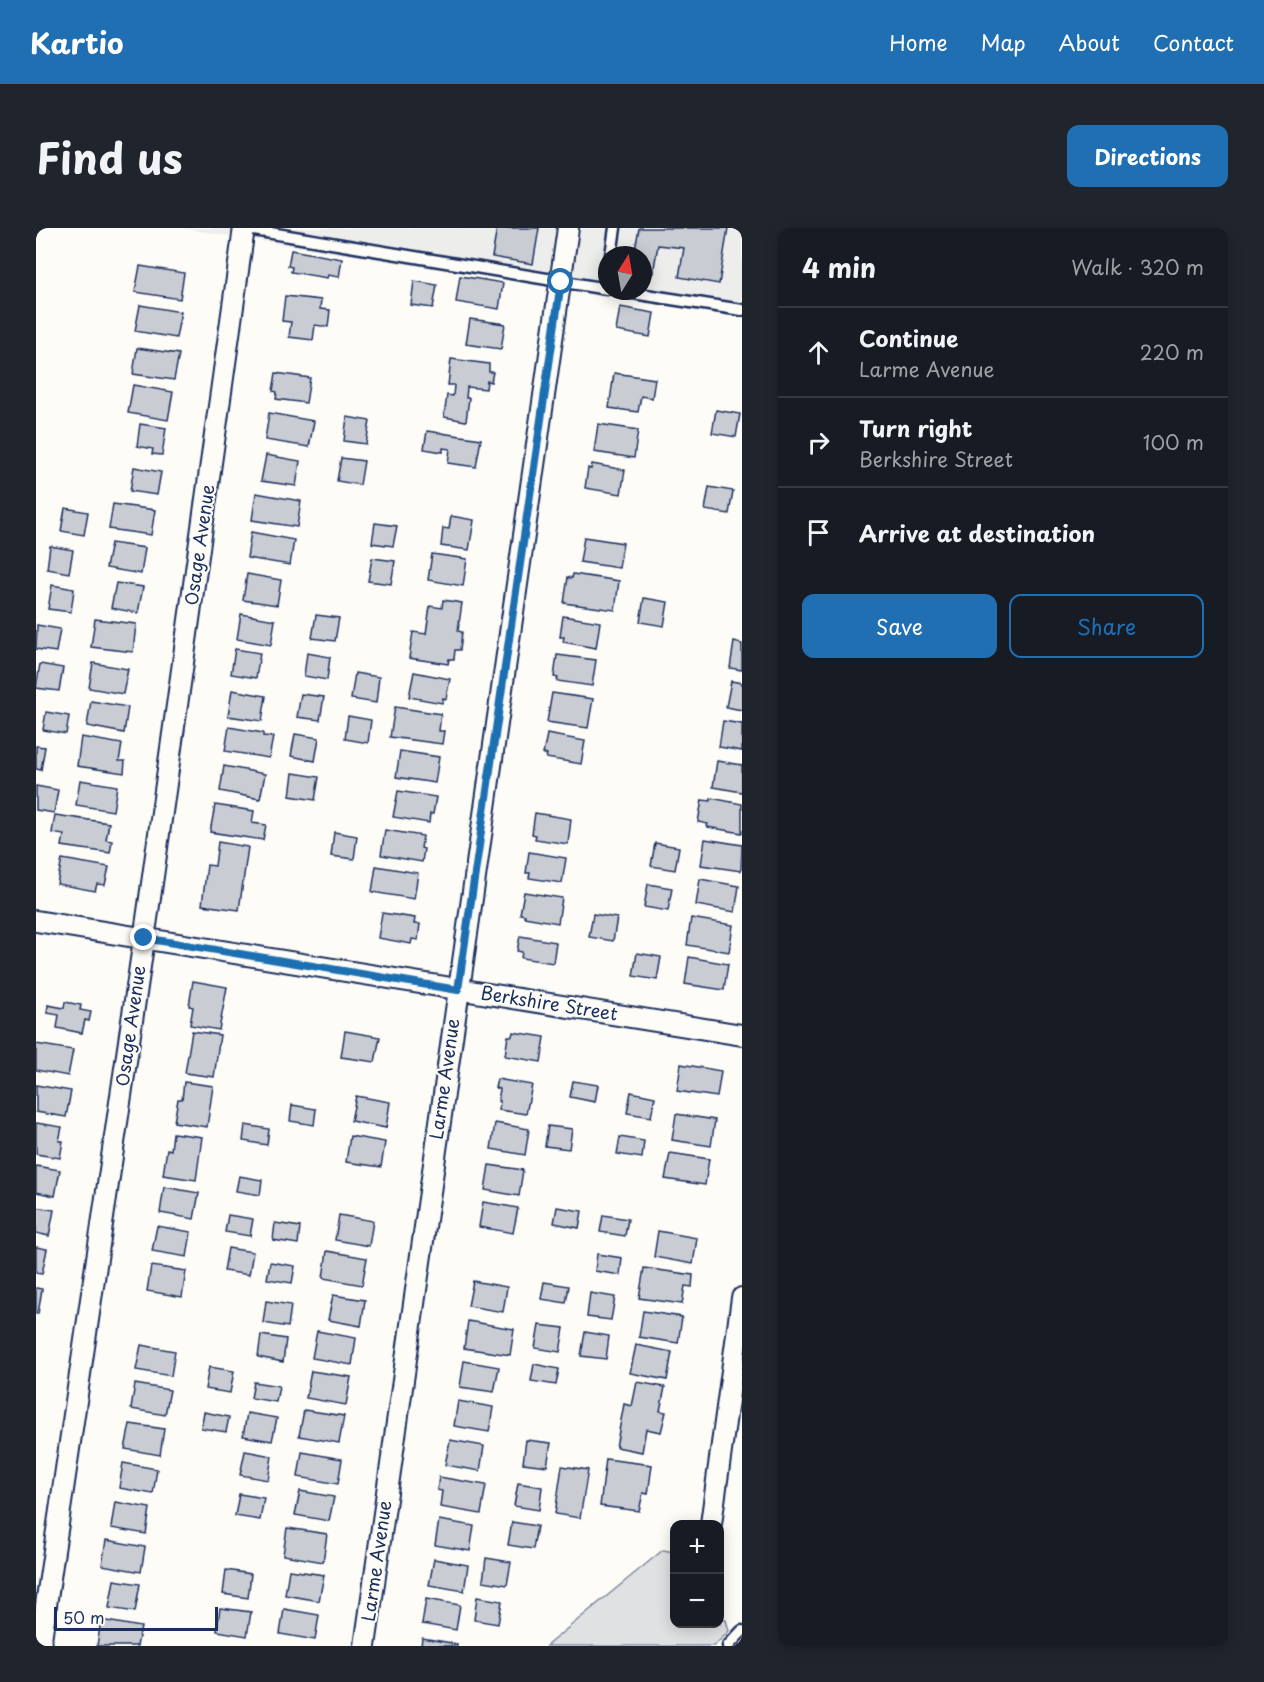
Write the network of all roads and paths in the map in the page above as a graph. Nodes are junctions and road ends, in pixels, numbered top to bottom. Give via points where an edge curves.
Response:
1 (243, 228) edge
2 (568, 228) edge
3 (615, 228) edge
4 (612, 246) edge
5 (561, 282) junction
6 (598, 285) edge
7 (652, 296) edge
8 (742, 310) edge
9 (36, 921) edge
10 (144, 938) junction
11 (458, 990) junction
12 (742, 1035) edge
13 (742, 1298) edge
14 (712, 1520) edge
15 (742, 1631) edge
16 (40, 1646) edge
17 (365, 1646) edge
18 (728, 1646) edge

1 - 5 lane
1 - 10 street, Osage Avenue
2 - 5 street, Larme Avenue
3 - 4 lane
5 - 6 lane
5 - 11 street, Larme Avenue
7 - 8 lane
9 - 10 street, Berkshire Street
10 - 11 street, Berkshire Street
10 - 16 street, Osage Avenue
11 - 12 street, Berkshire Street
11 - 17 street, Larme Avenue
13 - 14 street
15 - 18 lane

